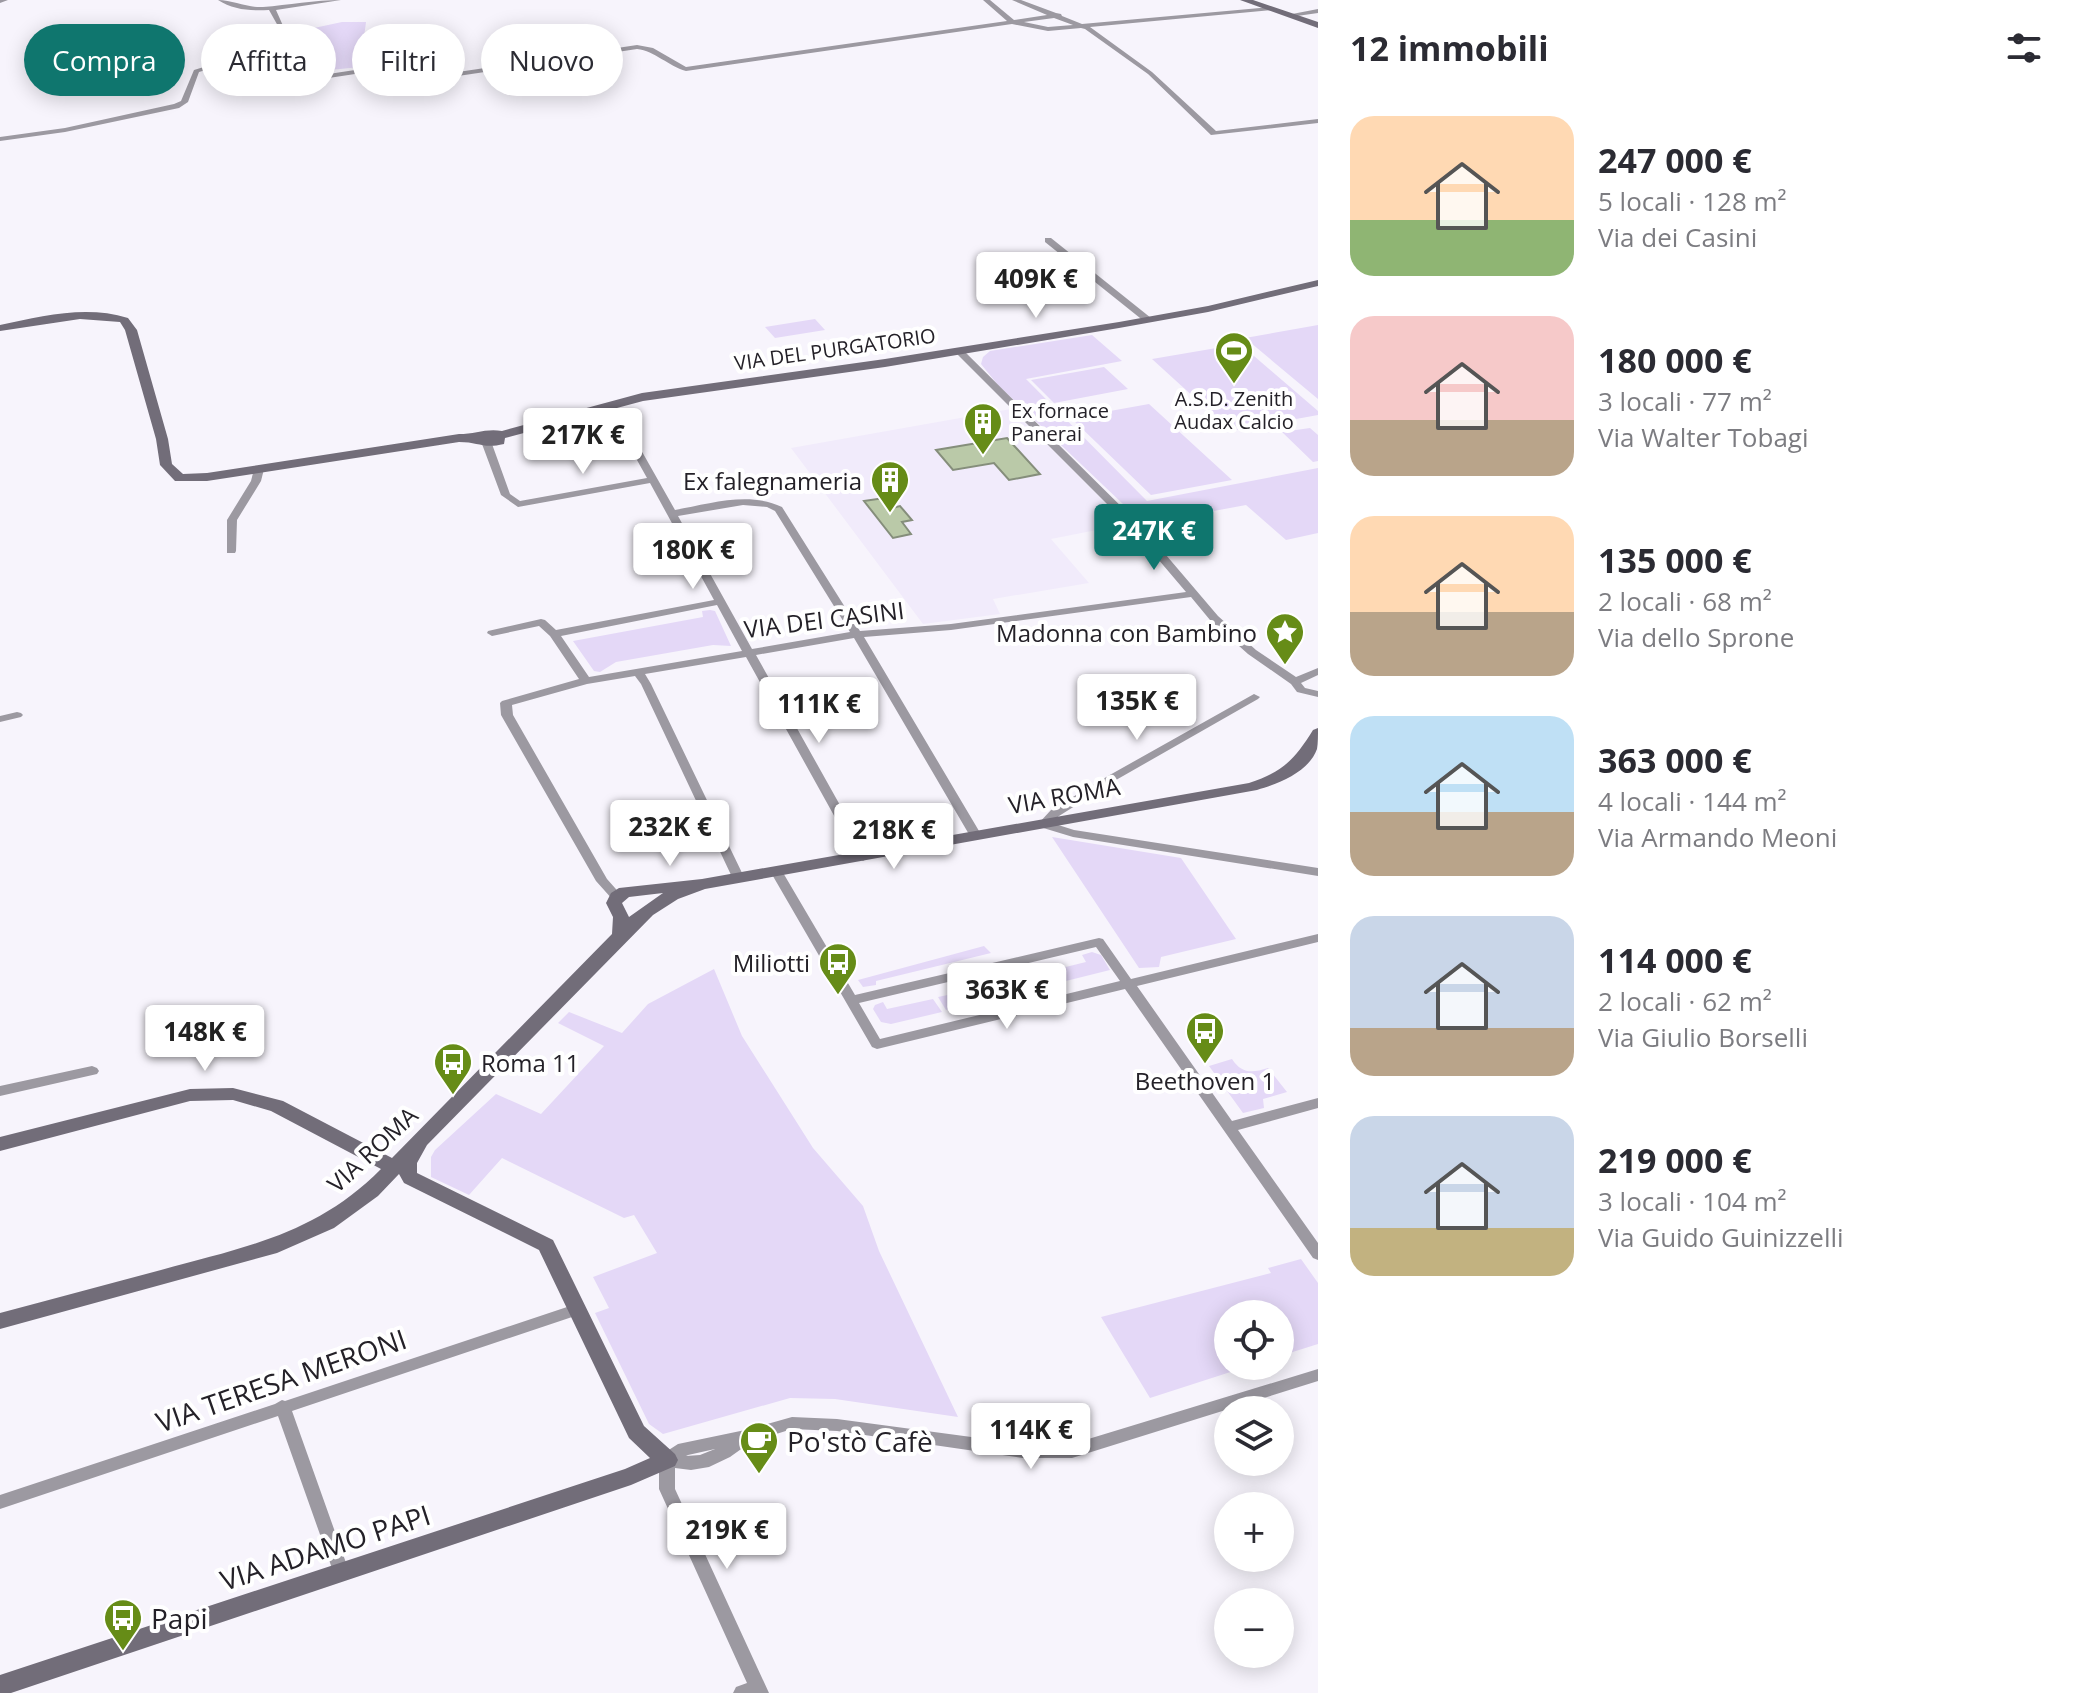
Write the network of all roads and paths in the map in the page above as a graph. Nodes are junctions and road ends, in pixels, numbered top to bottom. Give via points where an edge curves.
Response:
1 (221, 0) edge
2 (338, 0) edge
3 (986, 0) edge
4 (1015, 0) edge
5 (1244, 0) edge
6 (271, 7) junction
7 (1271, 9) junction
8 (1318, 11) edge
9 (1059, 15) junction
10 (1290, 15) junction
11 (1013, 22) junction
12 (280, 24) edge
13 (1318, 25) edge
14 (1087, 28) junction
15 (201, 70) edge
16 (336, 75) edge
17 (1318, 121) edge
18 (0, 139) edge
19 (1048, 240) dead end
20 (1318, 283) edge
21 (1148, 320) junction
22 (0, 328) edge
23 (960, 352) junction
24 (606, 407) junction
25 (482, 441) junction
26 (259, 469) junction
27 (652, 480) junction
28 (671, 514) junction
29 (231, 551) dead end
30 (1193, 594) junction
31 (719, 602) junction
32 (492, 633) dead end
33 (554, 634) junction
34 (857, 634) junction
35 (746, 651) junction
36 (637, 671) junction
37 (1318, 671) edge
38 (586, 681) junction
39 (1295, 682) junction
40 (1318, 694) edge
41 (1254, 697) dead end
42 (17, 715) dead end
43 (0, 719) edge
44 (1317, 737) edge
45 (1044, 824) junction
46 (976, 836) junction
47 (863, 857) junction
48 (776, 871) junction
49 (1318, 872) edge
50 (738, 877) junction
51 (647, 903) junction
52 (618, 905) junction
53 (620, 933) junction
54 (1318, 938) edge
55 (1130, 984) junction
56 (853, 1000) junction
57 (92, 1071) dead end
58 (0, 1091) edge
59 (1318, 1103) edge
60 (1229, 1127) junction
61 (0, 1144) edge
62 (402, 1173) junction
63 (1317, 1253) edge
64 (579, 1309) junction
65 (0, 1321) edge
66 (1318, 1366) edge
67 (1318, 1375) edge
68 (1292, 1381) junction
69 (282, 1406) junction
70 (667, 1460) junction
71 (0, 1502) edge
72 (342, 1574) junction
73 (0, 1686) edge
74 (753, 1691) edge

1 - 6 street via 237,7
2 - 6 street
3 - 11 street
4 - 9 street
5 - 7 street
6 - 12 street
7 - 10 street
7 - 14 street
8 - 10 street
9 - 11 street
9 - 14 street
10 - 13 street
11 - 14 street via 1048,29
11 - 16 street via 686,69 645,47 458,74
14 - 17 street via 1150,73 1214,133
15 - 18 street via 184,102 176,106
19 - 21 street
20 - 21 street, VIA DEL PURGATORIO
21 - 23 street, VIA DEL PURGATORIO
22 - 26 street via 66,318 124,320 172,472 194,478
23 - 24 street, VIA DEL PURGATORIO via 642,397
23 - 30 street via 1139,530
24 - 25 street, VIA DEL PURGATORIO via 500,436 490,433
24 - 27 street
25 - 26 street via 459,438
25 - 27 street via 506,495 518,504
26 - 29 street via 232,520
27 - 28 street
28 - 31 street
28 - 34 street via 755,501 772,504
30 - 34 street, VIA DEI CASINI via 951,627
30 - 39 street via 1252,652
31 - 33 street
31 - 35 street
32 - 33 street via 541,622
33 - 38 street
34 - 35 street, VIA DEI CASINI
34 - 46 street
35 - 36 street, VIA DEI CASINI
35 - 47 street
36 - 38 street, VIA DEI CASINI
36 - 50 street
37 - 39 street
38 - 52 street, VIA DEI CASINI via 506,703 507,715
39 - 40 street via 1301,690
41 - 45 street via 1112,778
42 - 43 street
44 - 45 street, VIA ROMA via 1300,763 1268,783
45 - 46 street, VIA ROMA
45 - 49 street
46 - 47 street, VIA ROMA
47 - 48 street, VIA ROMA
48 - 50 street, VIA ROMA
48 - 56 street
50 - 51 street, VIA ROMA
51 - 52 street, VIA ROMA via 633,917
51 - 52 street, VIA ROMA via 625,892
51 - 53 street, VIA ROMA
52 - 53 street
53 - 62 street, VIA ROMA via 420,1142 408,1173
54 - 55 street
55 - 56 street via 1099,942
55 - 56 street via 877,1044
55 - 60 street
57 - 58 street
59 - 60 street
60 - 63 street
61 - 62 street via 190,1095 233,1094 277,1106
62 - 64 street via 546,1245
62 - 65 street, VIA ROMA via 327,1223 270,1248
64 - 69 street, VIA TERESA MERONI
64 - 70 street via 636,1432
66 - 68 street
67 - 68 street
68 - 70 street via 1072,1451 1023,1451 792,1423 750,1436 693,1465
69 - 71 street, VIA TERESA MERONI
69 - 72 street
70 - 72 street, VIA ADAMO PAPI
70 - 74 street via 667,1489
72 - 73 street, VIA ADAMO PAPI

